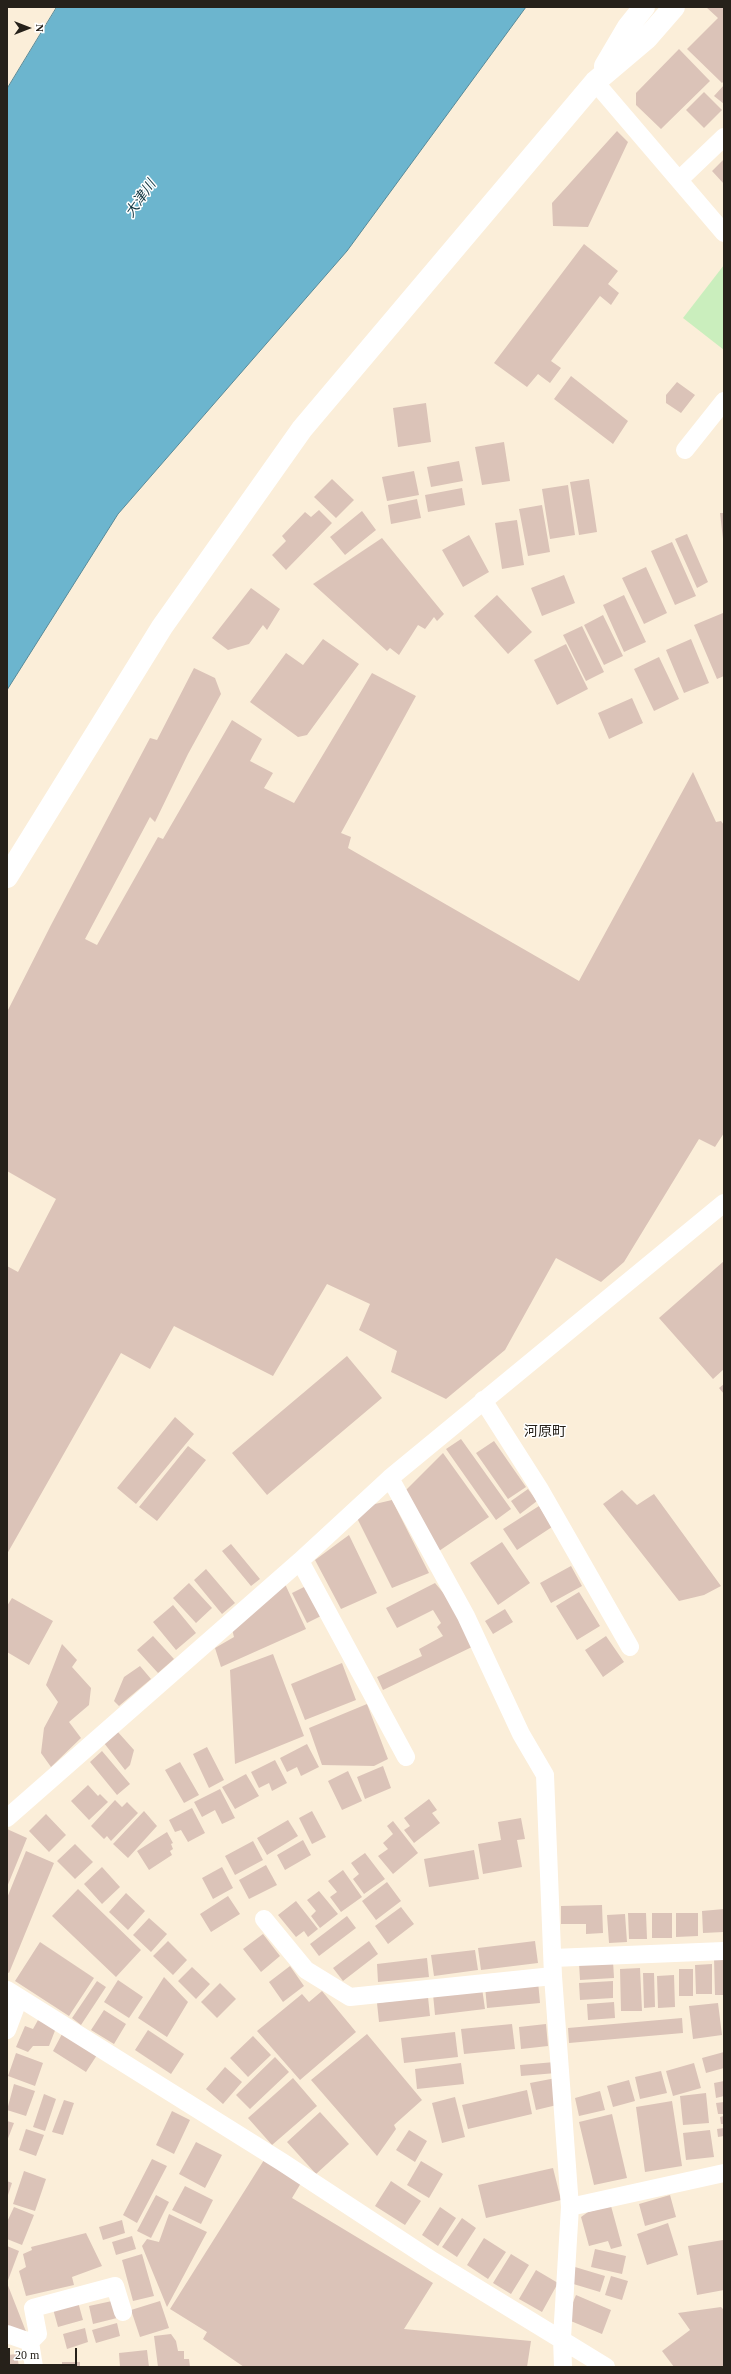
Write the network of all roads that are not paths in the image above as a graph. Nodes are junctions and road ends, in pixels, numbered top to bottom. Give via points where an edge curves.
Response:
1 (644, 7) edge
2 (674, 7) edge
3 (595, 82) junction
4 (724, 137) edge
5 (679, 180) junction
6 (724, 233) edge
7 (724, 401) edge
8 (685, 450) dead end
9 (7, 878) edge
10 (724, 1203) edge
11 (484, 1400) junction
12 (390, 1478) junction
13 (300, 1561) junction
14 (630, 1647) dead end
15 (406, 1757) dead end
16 (7, 1818) edge
17 (264, 1919) dead end
18 (724, 1951) edge
19 (553, 1958) junction
20 (553, 1976) junction
21 (13, 1994) edge
22 (7, 2030) edge
23 (724, 2173) edge
24 (570, 2207) junction
25 (123, 2312) dead end
26 (7, 2334) edge
27 (562, 2338) junction
28 (30, 2342) junction
29 (34, 2367) edge
30 (563, 2367) edge
31 (606, 2367) edge

1 - 3 street
2 - 3 street via 647,38
3 - 5 street
3 - 9 street via 302,429 162,627
4 - 5 street
5 - 6 street
7 - 8 street
10 - 11 street
11 - 12 street
11 - 14 street via 539,1488
12 - 13 street
12 - 19 street via 466,1616 520,1734 545,1775
13 - 15 street
13 - 16 street
17 - 20 street via 306,1970 350,1997
18 - 19 street
19 - 20 street
20 - 24 street
21 - 22 street
21 - 27 street via 282,2162 433,2261
23 - 24 street
24 - 27 street
25 - 28 street via 115,2286 33,2308 38,2334
26 - 28 street
27 - 30 street
27 - 31 street
28 - 29 street

